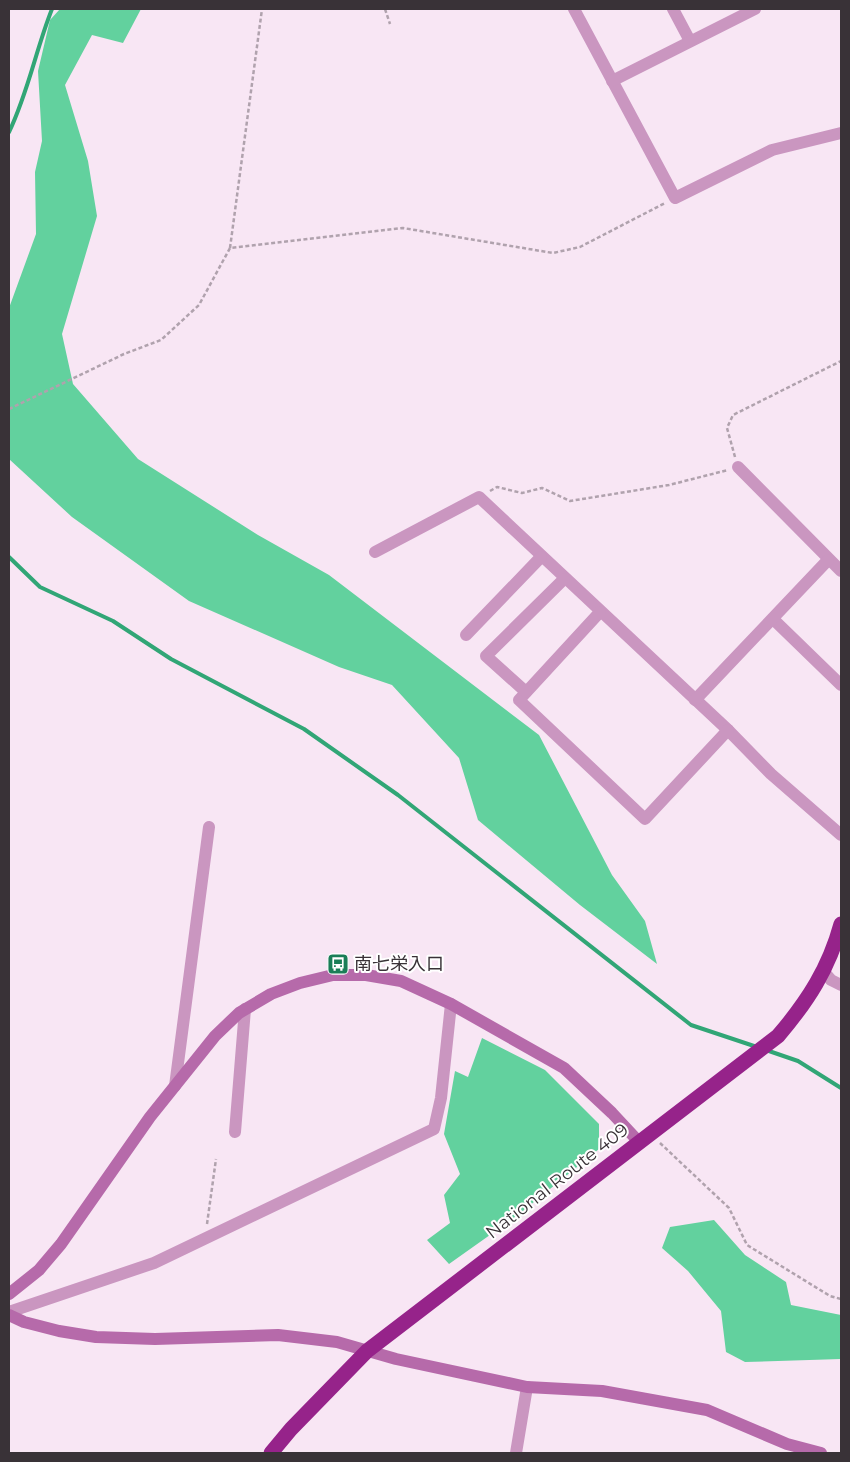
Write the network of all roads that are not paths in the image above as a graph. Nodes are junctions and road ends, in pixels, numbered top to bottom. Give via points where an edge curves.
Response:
1 (575, 9) edge
2 (673, 9) edge
3 (755, 9) edge
4 (690, 41) junction
5 (612, 80) junction
6 (841, 133) edge
7 (738, 468) road end
8 (375, 552) dead end
9 (540, 557) junction
10 (828, 560) junction
11 (841, 571) edge
12 (564, 579) junction
13 (600, 612) junction
14 (773, 619) junction
15 (466, 635) dead end
16 (841, 685) edge
17 (526, 692) junction
18 (694, 700) junction
19 (728, 730) junction
20 (209, 827) dead end
21 (841, 835) edge
22 (841, 924) edge
23 (824, 972) junction
24 (841, 985) edge
25 (451, 1004) junction
26 (245, 1010) junction
27 (175, 1086) junction
28 (235, 1132) dead end
29 (644, 1138) junction
30 (9, 1294) edge
31 (9, 1314) edge
32 (367, 1351) junction
33 (527, 1387) junction
34 (271, 1453) edge
35 (516, 1453) edge
36 (821, 1453) edge

1 - 5 street
2 - 4 street
3 - 4 street
4 - 5 street
5 - 6 street via 675,198 772,150
7 - 10 street
8 - 9 street via 479,497
9 - 12 street
9 - 15 street
10 - 11 street
10 - 14 street
12 - 13 street
12 - 17 street via 486,656
13 - 17 street
13 - 18 street
14 - 16 street
14 - 18 street
17 - 19 street via 519,700 645,819
18 - 19 street
19 - 21 street via 771,774
20 - 27 street
22 - 23 highway, National Route 409
23 - 24 street
23 - 29 highway, National Route 409 via 812,993 778,1036
25 - 26 street via 401,981 366,975 333,976 300,983 271,994
25 - 29 street via 564,1068
25 - 31 street via 441,1098 434,1128 154,1263
26 - 27 street via 215,1036
26 - 28 street
27 - 30 street via 61,1244 39,1270
29 - 32 highway, National Route 409
31 - 32 street via 24,1322 96,1337 278,1335 337,1342
32 - 33 street
32 - 34 highway, National Route 409
33 - 35 street
33 - 36 street via 602,1391 707,1410 787,1444

